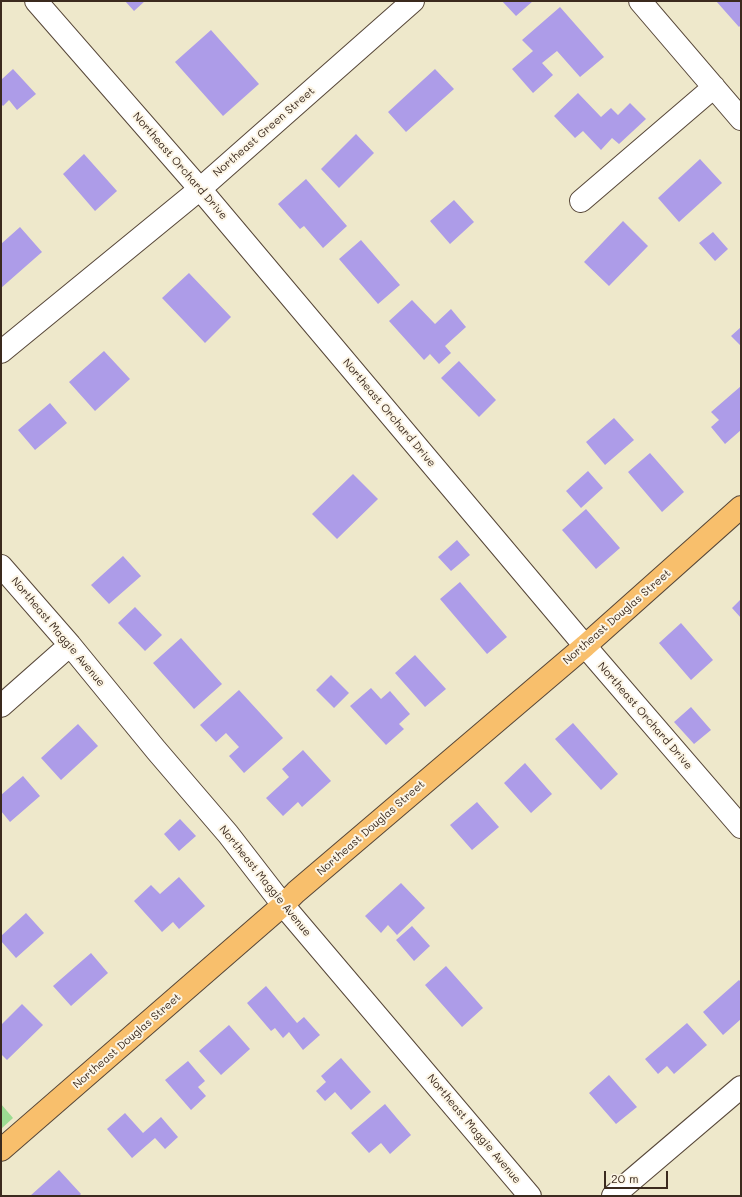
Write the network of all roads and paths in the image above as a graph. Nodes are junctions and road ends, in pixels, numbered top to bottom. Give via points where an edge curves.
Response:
1 (36, 1) edge
2 (413, 1) edge
3 (640, 1) edge
4 (714, 87) junction
5 (741, 119) edge
6 (200, 189) junction
7 (581, 201) dead end
8 (1, 352) edge
9 (741, 507) edge
10 (1, 566) edge
11 (70, 645) junction
12 (585, 646) junction
13 (1, 706) edge
14 (741, 827) edge
15 (283, 905) junction
16 (741, 1087) edge
17 (1, 1150) edge
18 (530, 1196) edge
19 (613, 1196) edge

1 - 6 street, Northeast Orchard Drive
2 - 6 street, Northeast Green Street
3 - 4 street
4 - 5 street
4 - 7 street
6 - 8 street, Northeast Green Street
6 - 12 street, Northeast Orchard Drive
9 - 12 main road, Northeast Douglas Street
10 - 11 street, Northeast Maggie Avenue
11 - 13 street
11 - 15 street, Northeast Maggie Avenue via 228,834
12 - 14 street, Northeast Orchard Drive
12 - 15 main road, Northeast Douglas Street
15 - 17 main road, Northeast Douglas Street
15 - 18 street, Northeast Maggie Avenue
16 - 19 street

